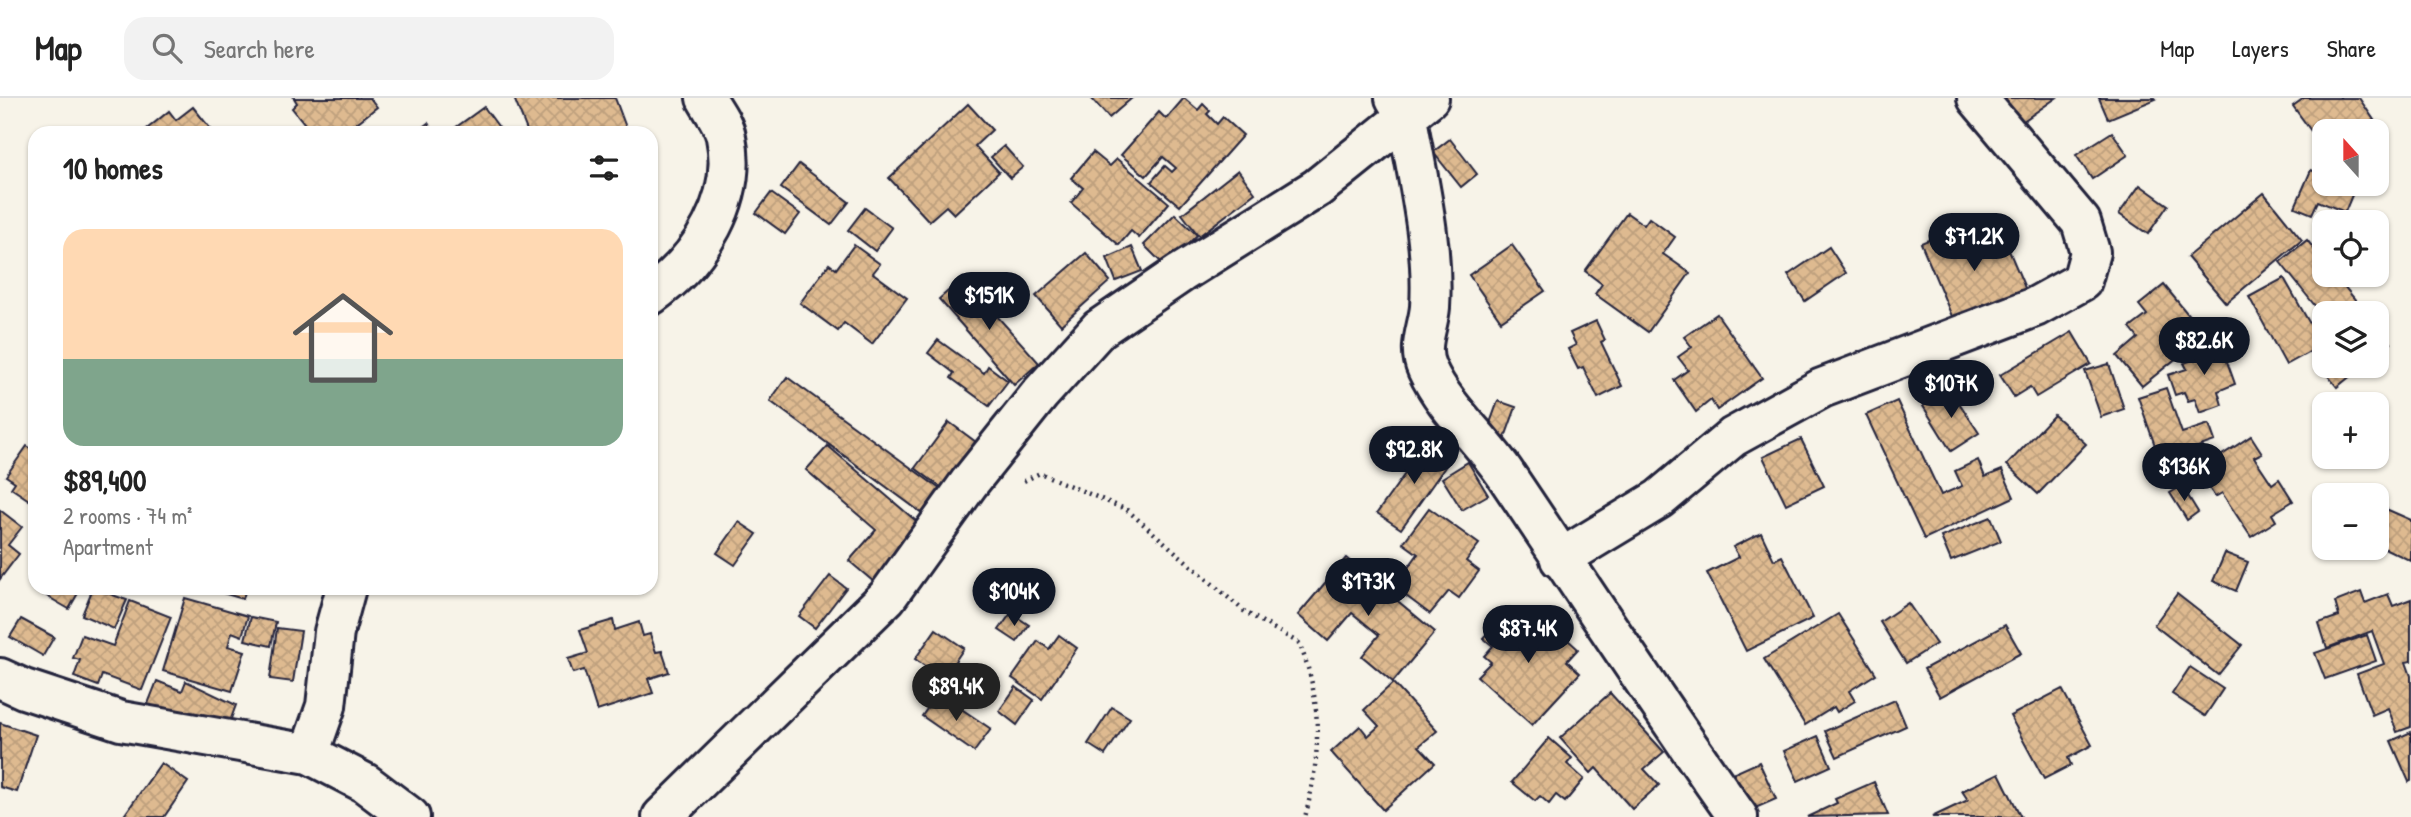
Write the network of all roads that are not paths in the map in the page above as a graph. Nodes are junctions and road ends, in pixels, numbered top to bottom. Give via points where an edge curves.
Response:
1 (706, 98) edge
2 (1977, 98) edge
3 (1410, 105) edge
4 (658, 290) edge
5 (1560, 559) junction
6 (344, 595) edge
7 (0, 678) edge
8 (309, 754) junction
9 (410, 817) edge
10 (662, 817) edge
11 (1738, 817) edge

1 - 4 street via 726,135 727,190 702,246
2 - 5 street via 2081,222 2090,252 2082,281 2035,307 1822,388 1733,437 1659,499
3 - 5 street via 1432,268 1430,311 1421,346 1426,368 1504,472
3 - 10 street via 1317,188 1099,329 969,483 887,597
5 - 11 street
6 - 8 street via 334,632 326,706
7 - 8 street via 121,721
8 - 9 street via 365,783

